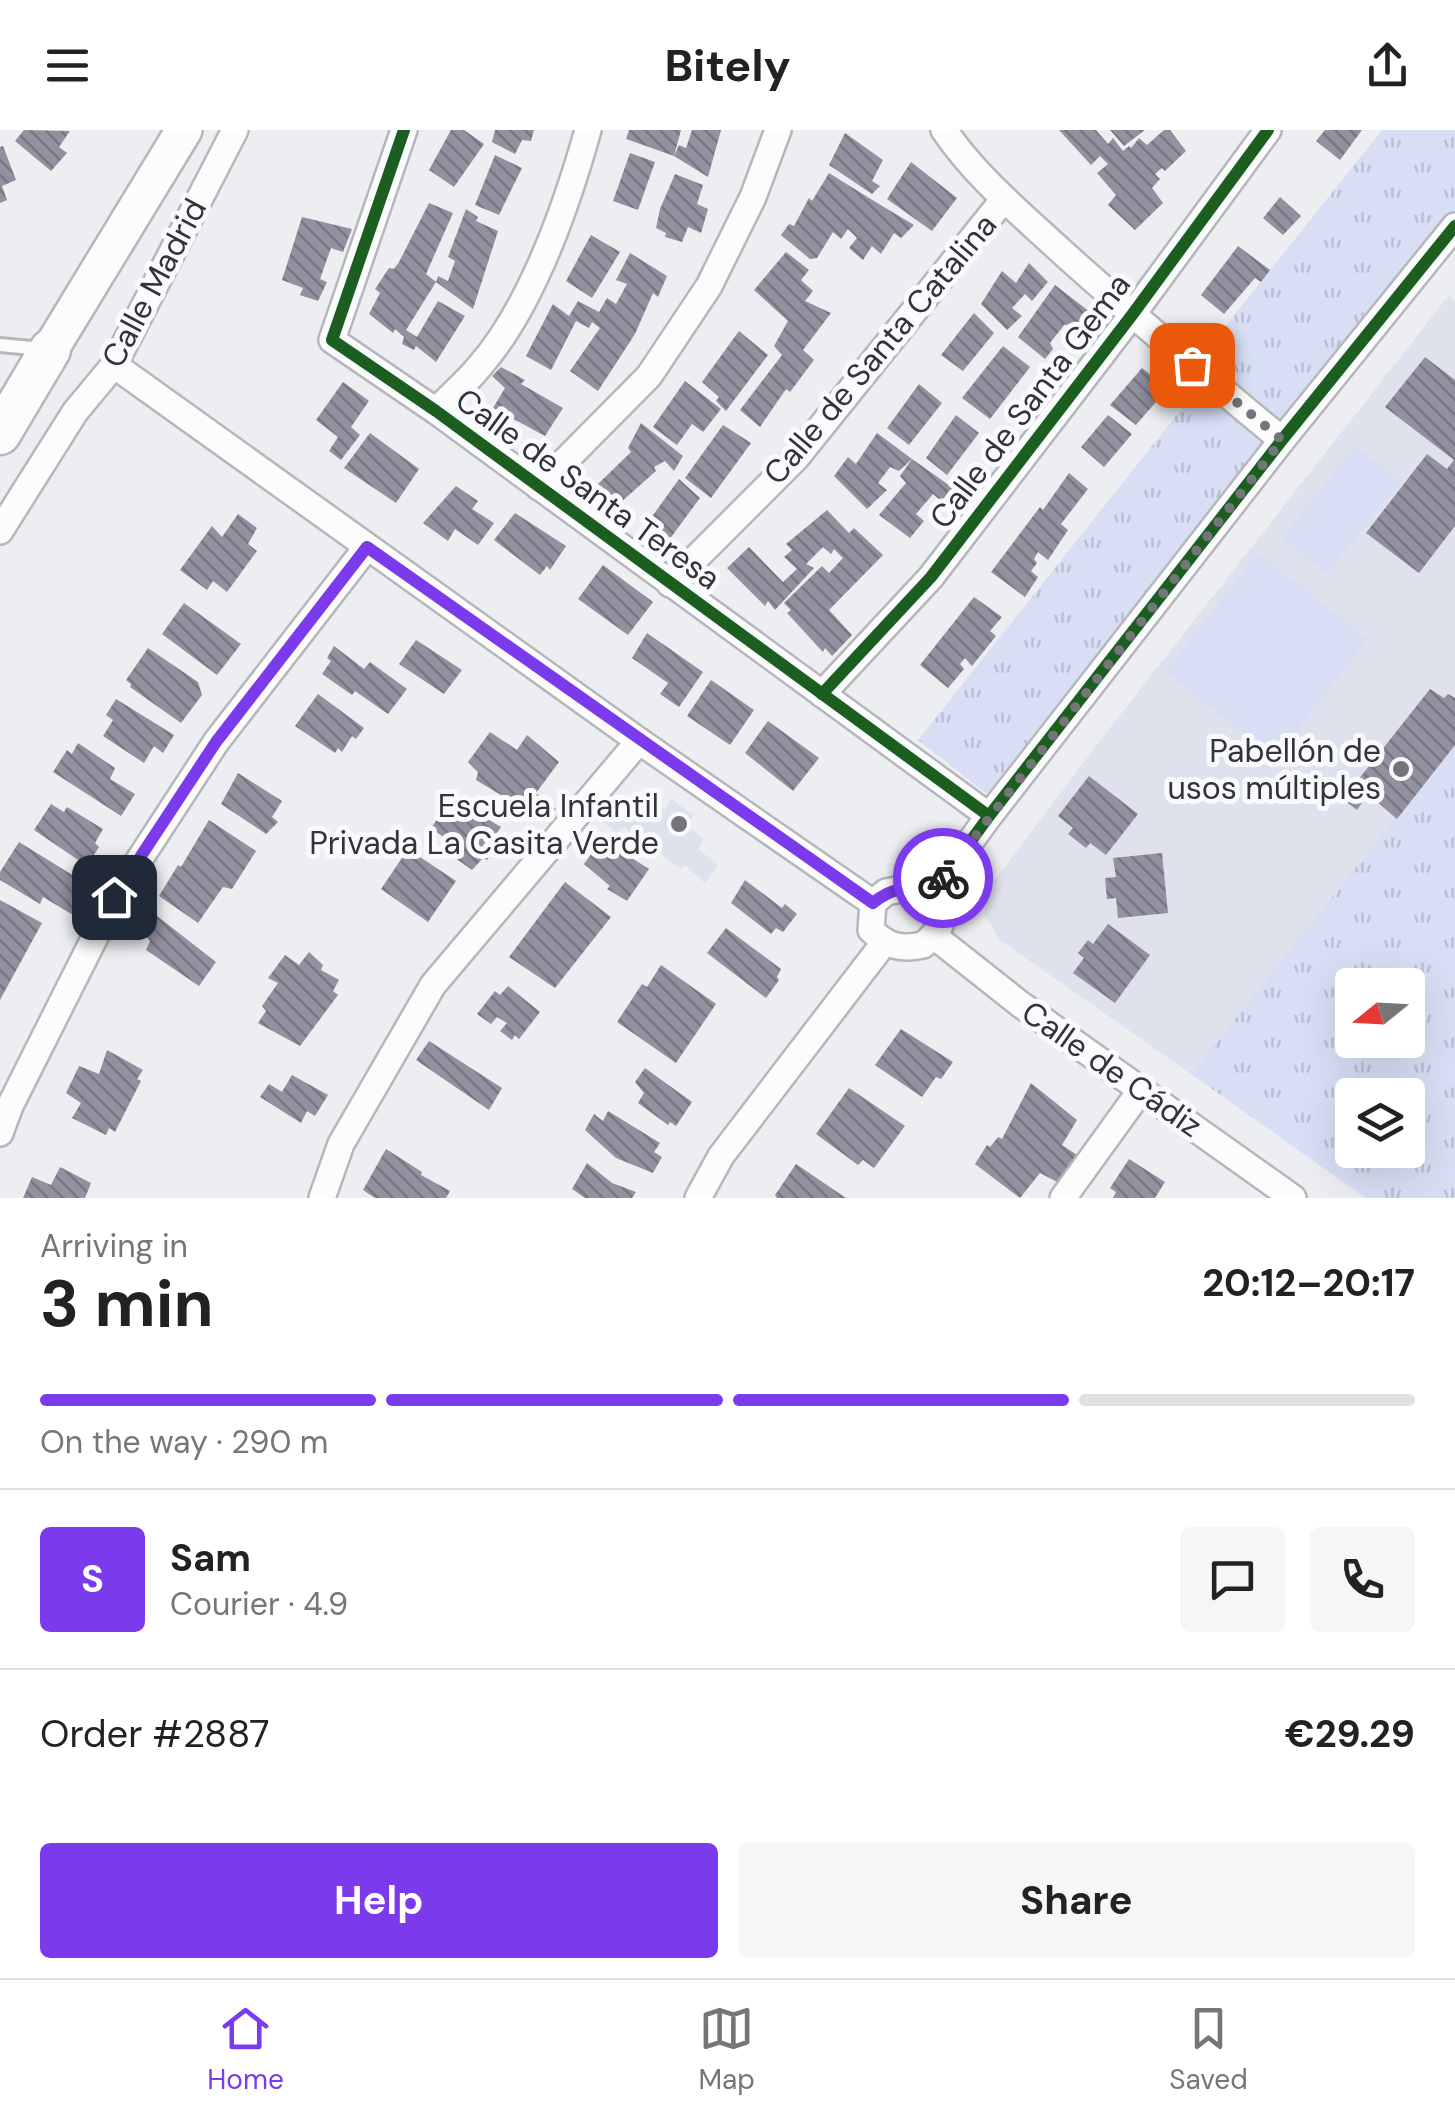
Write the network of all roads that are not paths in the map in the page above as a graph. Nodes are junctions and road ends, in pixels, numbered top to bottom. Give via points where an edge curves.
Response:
1 (184, 130) edge
2 (235, 130) edge
3 (404, 130) edge
4 (588, 130) edge
5 (778, 130) edge
6 (944, 130) edge
7 (1266, 131) edge
8 (1004, 199) junction
9 (1455, 226) edge
10 (1132, 315) junction
11 (0, 345) edge
12 (50, 350) junction
13 (114, 364) junction
14 (436, 411) junction
15 (0, 434) edge
16 (1282, 440) junction
17 (539, 488) junction
18 (0, 531) edge
19 (367, 547) junction
20 (670, 584) junction
21 (822, 694) junction
22 (639, 741) junction
23 (988, 816) junction
24 (932, 894) junction
25 (873, 903) junction
26 (934, 936) junction
27 (884, 943) junction
28 (1141, 1090) junction
29 (0, 1134) edge
30 (322, 1198) edge
31 (698, 1198) edge
32 (1063, 1198) edge
33 (1293, 1198) edge

1 - 12 main road
2 - 13 street, Calle Madrid
3 - 14 street, Calle de Santa Teresa via 332,340
4 - 14 street via 573,184 522,302 481,365
5 - 17 street via 753,198 699,301 649,376
6 - 8 street
7 - 10 street, Calle de Santa Gema
8 - 10 street
8 - 20 street, Calle de Santa Catalina via 796,458
9 - 16 street
10 - 16 street
10 - 21 street, Calle de Santa Gema via 931,577
11 - 12 lane
12 - 15 main road
13 - 18 street, Calle Madrid
13 - 19 street
14 - 17 street, Calle de Santa Teresa
16 - 23 street
17 - 20 street, Calle de Santa Teresa
19 - 22 street
19 - 29 street via 216,742 114,897
20 - 21 street, Calle de Santa Teresa
21 - 23 street, Calle de Santa Teresa
22 - 25 street
22 - 30 street via 433,985 341,1144
23 - 24 street
24 - 25 street via 901,888
24 - 26 street via 944,914
25 - 27 street via 872,930
26 - 27 street via 910,948
26 - 28 street, Calle de Cádiz
27 - 31 street via 721,1156
28 - 32 street
28 - 33 street, Calle de Cádiz

